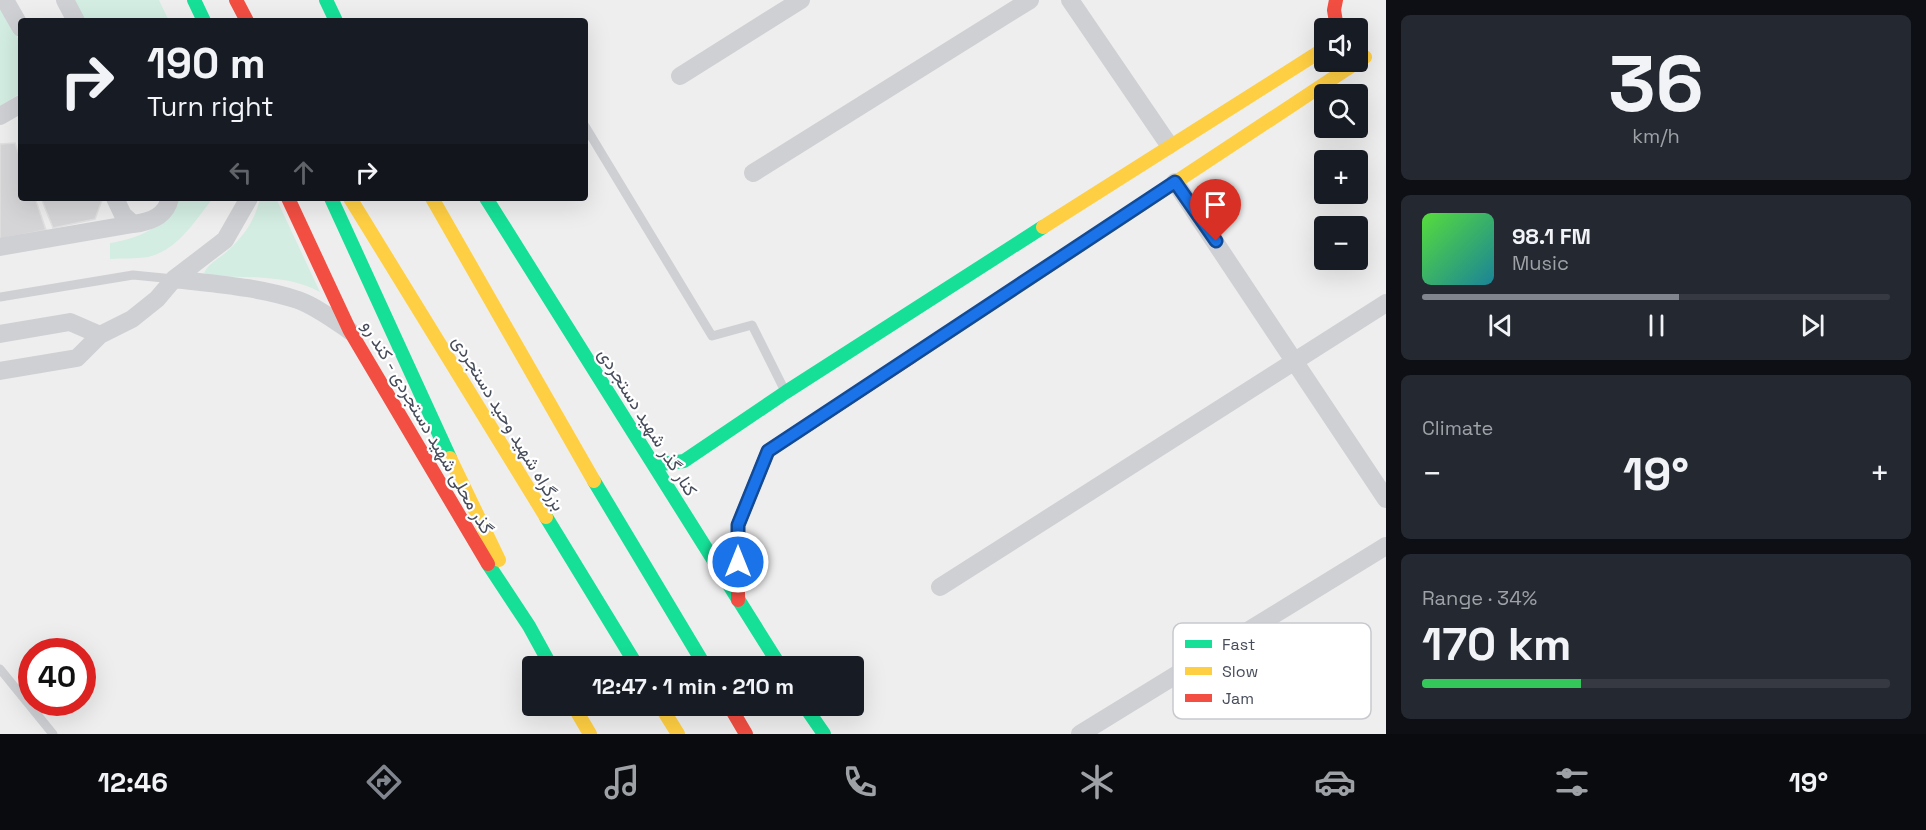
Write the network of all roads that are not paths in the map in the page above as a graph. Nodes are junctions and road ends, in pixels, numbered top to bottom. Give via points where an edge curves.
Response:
1 (5, 0) edge
2 (65, 0) edge
3 (194, 0) edge
4 (237, 0) edge
5 (326, 0) edge
6 (801, 0) edge
7 (1030, 0) edge
8 (1070, 0) edge
9 (1336, 0) edge
10 (74, 18) edge
11 (203, 18) edge
12 (246, 18) edge
13 (335, 18) edge
14 (1335, 18) edge
15 (18, 23) edge
16 (1314, 55) edge
17 (1368, 57) edge
18 (1380, 60) dead end
19 (1336, 72) edge
20 (680, 76) dead end
21 (18, 106) edge
22 (18, 116) edge
23 (0, 117) edge
24 (588, 131) edge
25 (1170, 145) junction
26 (753, 173) dead end
27 (1175, 182) junction
28 (116, 201) edge
29 (169, 201) edge
30 (247, 201) edge
31 (289, 201) edge
32 (332, 201) edge
33 (352, 201) edge
34 (434, 201) edge
35 (488, 201) edge
36 (134, 224) junction
37 (0, 247) edge
38 (174, 279) junction
39 (0, 297) edge
40 (1386, 303) edge
41 (350, 331) junction
42 (0, 334) edge
43 (100, 335) junction
44 (1296, 360) junction
45 (0, 371) edge
46 (789, 397) junction
47 (654, 465) junction
48 (1386, 499) edge
49 (1386, 546) edge
50 (940, 587) dead end
51 (738, 600) junction
52 (1261, 623) edge
53 (529, 626) junction
54 (546, 656) edge
55 (630, 656) edge
56 (699, 656) edge
57 (774, 656) edge
58 (0, 669) edge
59 (1173, 677) edge
60 (579, 716) edge
61 (667, 716) edge
62 (735, 716) edge
63 (812, 717) joint
64 (53, 734) edge
65 (590, 734) edge
66 (678, 734) edge
67 (746, 734) edge
68 (816, 734) edge
69 (824, 734) edge
70 (1080, 734) edge

1 - 15 street
2 - 10 street
3 - 11 main road
4 - 12 main road
5 - 13 main road
6 - 20 street
7 - 26 street
8 - 25 street
9 - 14 main road
16 - 25 main road
17 - 18 main road
19 - 27 main road
21 - 23 street
22 - 23 street
24 - 46 lane via 712,336 752,325
25 - 46 main road
27 - 44 street
27 - 51 main road via 805,421 768,451 738,525
28 - 36 street
29 - 36 street via 157,218
30 - 38 street via 225,240
31 - 41 main road, گذر محلی شهید دستجردی - کند رو
32 - 53 main road
33 - 55 main road, بزرگراه شهید وحید دستجردی
34 - 56 main road
35 - 47 main road, کنار گذر شهید دستجردی
36 - 37 street
38 - 39 lane via 133,275
38 - 41 street via 299,300
38 - 43 street via 132,319
40 - 44 street
41 - 53 main road, گذر محلی شهید دستجردی - کند رو via 473,541
42 - 43 street via 70,322
43 - 45 street via 77,358
44 - 48 street
44 - 50 street
46 - 47 main road via 684,461
47 - 51 main road, کنار گذر شهید دستجردی
49 - 52 street
51 - 57 main road, کنار گذر شهید دستجردی
53 - 54 main road, گذر محلی شهید دستجردی - کند رو
58 - 64 lane
59 - 70 street
60 - 65 main road
61 - 66 main road
62 - 67 main road
63 - 68 main road
63 - 69 main road

